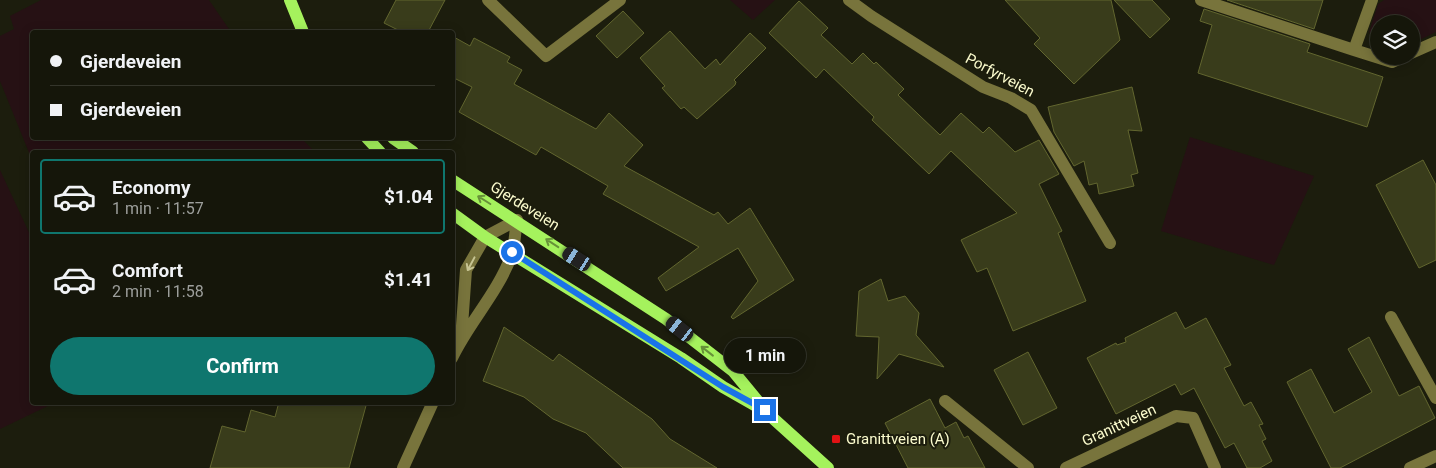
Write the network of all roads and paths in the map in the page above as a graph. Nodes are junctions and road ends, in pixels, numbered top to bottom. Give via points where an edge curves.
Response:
1 (290, 0) edge
2 (488, 0) edge
3 (620, 0) edge
4 (850, 0) edge
5 (1201, 0) edge
6 (1372, 0) edge
7 (302, 30) edge
8 (1436, 42) edge
9 (1420, 49) edge
10 (1354, 50) junction
11 (1370, 55) edge
12 (369, 140) edge
13 (397, 140) edge
14 (378, 150) edge
15 (410, 150) edge
16 (455, 182) edge
17 (455, 215) edge
18 (517, 220) junction
19 (485, 237) junction
20 (1110, 243) dead end
21 (512, 252) junction
22 (1391, 317) dead end
23 (461, 340) junction
24 (455, 352) edge
25 (1436, 398) edge
26 (945, 401) dead end
27 (432, 405) edge
28 (765, 410) junction
29 (1436, 456) edge
30 (401, 467) edge
31 (828, 468) edge
32 (1028, 468) edge
33 (1066, 468) edge
34 (1215, 468) edge
35 (1410, 468) edge

1 - 7 main road
2 - 3 street via 546,56
4 - 20 street, Porfyrveien via 983,87 1031,110
5 - 10 street
6 - 10 street
8 - 9 street
10 - 11 street
12 - 14 main road
13 - 15 main road
18 -> 16 main road, Gjerdeveien
17 - 19 main road, Gjerdeveien
18 - 19 street
18 - 21 street
28 -> 18 main road, Gjerdeveien via 733,371 666,319
19 - 21 main road, Gjerdeveien
19 -> 23 street via 466,270
21 - 23 street via 497,287
21 - 28 main road, Gjerdeveien via 723,387
22 - 25 street
23 - 24 street
26 - 32 street
27 - 30 street
28 - 31 main road, Gjerdeveien
29 - 35 street
33 - 34 street, Granittveien via 1176,416 1193,418

